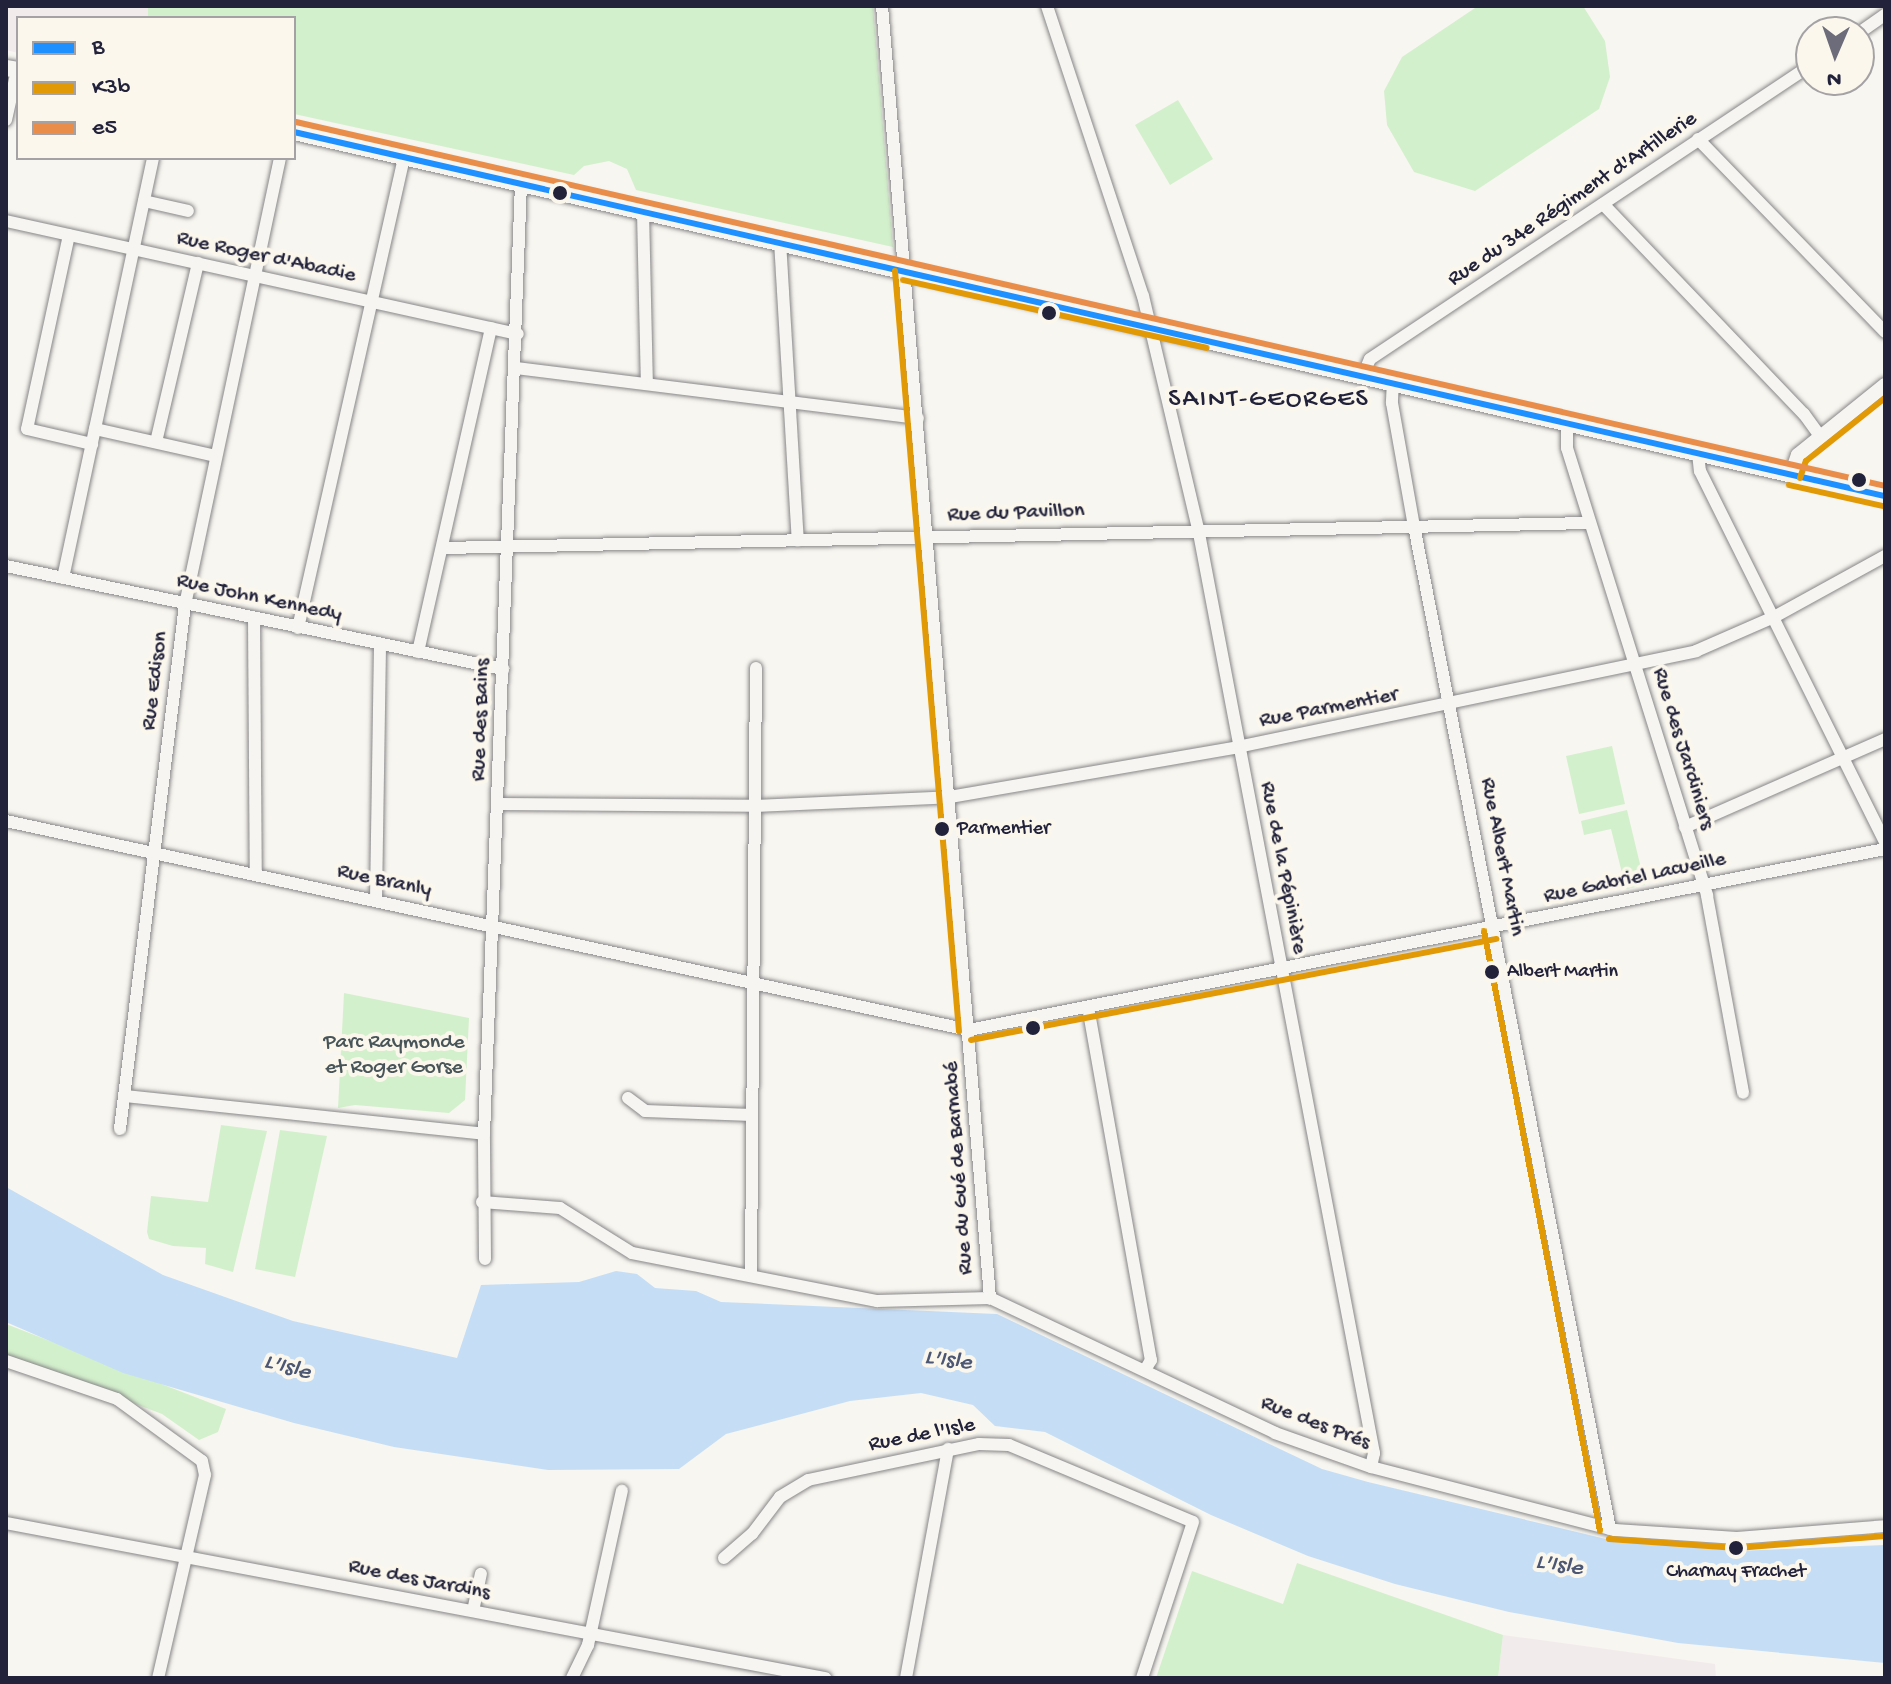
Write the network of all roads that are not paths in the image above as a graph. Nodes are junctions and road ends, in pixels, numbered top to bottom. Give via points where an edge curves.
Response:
1 (882, 6) edge
2 (1047, 6) edge
3 (1795, 75) edge
4 (16, 78) edge
5 (6, 120) edge
6 (296, 132) edge
7 (1698, 139) junction
8 (404, 157) junction
9 (153, 160) edge
10 (280, 160) edge
11 (521, 183) junction
12 (144, 201) junction
13 (1603, 204) junction
14 (188, 211) dead end
15 (643, 212) junction
16 (6, 221) edge
17 (69, 235) junction
18 (780, 241) junction
19 (134, 249) junction
20 (198, 263) junction
21 (905, 270) junction
22 (255, 276) junction
23 (371, 301) junction
24 (1149, 325) junction
25 (491, 328) junction
26 (1885, 332) edge
27 (518, 334) junction
28 (516, 368) junction
29 (1364, 373) junction
30 (1393, 381) junction
31 (647, 384) junction
32 (1885, 385) edge
33 (790, 402) junction
34 (918, 418) junction
35 (1567, 421) junction
36 (95, 429) junction
37 (1821, 437) junction
38 (156, 442) junction
39 (92, 444) junction
40 (1698, 453) junction
41 (216, 456) junction
42 (1791, 475) junction
43 (1885, 496) edge
44 (1590, 523) junction
45 (1414, 526) junction
46 (1198, 528) junction
47 (926, 537) junction
48 (798, 540) junction
49 (509, 546) junction
50 (443, 548) junction
51 (1885, 556) edge
52 (6, 566) edge
53 (63, 578) junction
54 (185, 605) junction
55 (1774, 617) junction
56 (254, 619) junction
57 (298, 628) junction
58 (380, 644) junction
59 (418, 652) junction
60 (1636, 665) junction
61 (756, 668) dead end
62 (503, 669) junction
63 (1452, 704) junction
64 (1885, 739) edge
65 (1238, 747) junction
66 (1844, 757) junction
67 (950, 797) junction
68 (499, 804) junction
69 (755, 806) junction
70 (6, 821) edge
71 (1685, 827) junction
72 (1885, 842) edge
73 (1885, 849) edge
74 (156, 853) junction
75 (256, 875) junction
76 (1703, 886) junction
77 (376, 900) junction
78 (494, 926) junction
79 (1494, 929) junction
80 (1282, 970) junction
81 (754, 982) junction
82 (1088, 1007) junction
83 (969, 1030) junction
84 (1743, 1093) dead end
85 (125, 1096) junction
86 (628, 1098) dead end
87 (752, 1115) junction
88 (120, 1129) dead end
89 (484, 1134) junction
90 (482, 1202) junction
91 (485, 1259) dead end
92 (751, 1273) junction
93 (990, 1298) junction
94 (6, 1361) edge
95 (1145, 1370) junction
96 (948, 1449) junction
97 (1371, 1467) junction
98 (622, 1491) dead end
99 (6, 1523) edge
100 (1885, 1526) edge
101 (1610, 1529) junction
102 (184, 1557) junction
103 (724, 1558) dead end
104 (481, 1574) dead end
105 (473, 1611) junction
106 (591, 1634) junction
107 (158, 1678) edge
108 (572, 1678) edge
109 (825, 1678) edge
110 (906, 1678) edge
111 (1142, 1678) edge

1 - 21 street, Rue du Gué de Barnabé
2 - 24 street, Rue de la Pépinière
3 - 7 street, Rue du 34e Régiment d'Artillerie
4 - 5 street
6 - 8 main road
7 - 13 street, Rue du 34e Régiment d'Artillerie
7 - 26 street
8 - 11 main road
8 - 23 street
9 - 12 street
10 - 22 street, Rue Edison
11 - 15 main road
11 - 27 street, Rue des Bains
12 - 14 street
12 - 19 street
13 - 29 street, Rue du 34e Régiment d'Artillerie via 1370,359
13 - 37 street
15 - 18 main road
15 - 31 street
16 - 17 street, Rue Roger d'Abadie
17 - 19 street, Rue Roger d'Abadie
17 - 39 street via 27,429
18 - 21 main road
18 - 33 street
19 - 20 street, Rue Roger d'Abadie
19 - 36 street
20 - 22 street, Rue Roger d'Abadie
20 - 38 street
21 - 24 main road
21 - 34 street, Rue du Gué de Barnabé
22 - 23 street, Rue Roger d'Abadie
22 - 41 street, Rue Edison
23 - 25 street, Rue Roger d'Abadie
23 - 57 street
24 - 29 main road
24 - 46 street, Rue de la Pépinière
25 - 27 street, Rue Roger d'Abadie
25 - 50 street
27 - 28 street, Rue des Bains
28 - 31 street
28 - 49 street, Rue des Bains
29 - 30 main road
30 - 35 main road
30 - 45 street, Rue Albert Martin via 1392,403
31 - 33 street
32 - 37 street
33 - 34 street
33 - 48 street
34 - 47 street, Rue du Gué de Barnabé
35 - 40 main road
35 - 44 street, Rue des Jardiniers via 1567,448
36 - 38 street
36 - 39 street
37 - 42 street via 1798,455
38 - 41 street
39 - 53 street
40 - 42 main road
40 - 55 street via 1700,471
41 - 54 street, Rue Edison
42 - 43 main road
44 - 45 street, Rue du Pavillon
44 - 60 street, Rue des Jardiniers
45 - 46 street, Rue du Pavillon
45 - 63 street, Rue Albert Martin
46 - 47 street, Rue du Pavillon
46 - 65 street, Rue de la Pépinière
47 - 48 street, Rue du Pavillon
47 - 67 street, Rue du Gué de Barnabé
48 - 49 street, Rue du Pavillon
49 - 50 street, Rue du Pavillon
49 - 62 street, Rue des Bains
50 - 59 street
51 - 55 street, Rue Parmentier
52 - 53 street, Rue John Kennedy
53 - 54 street, Rue John Kennedy
54 - 56 street, Rue John Kennedy
54 - 74 street, Rue Edison
55 - 60 street, Rue Parmentier via 1720,643
55 - 66 street
56 - 57 street, Rue John Kennedy
56 - 75 street
57 - 58 street, Rue John Kennedy
58 - 59 street, Rue John Kennedy
58 - 77 street
59 - 62 street, Rue John Kennedy
60 - 63 street, Rue Parmentier
60 - 71 street, Rue des Jardiniers
61 - 69 street
62 - 68 street, Rue des Bains
63 - 65 street, Rue Parmentier
63 - 79 street, Rue Albert Martin
64 - 66 street
65 - 67 street, Rue Parmentier
65 - 80 street, Rue de la Pépinière
66 - 71 street
66 - 72 street
67 - 69 street, Rue Parmentier
67 - 83 street, Rue du Gué de Barnabé
68 - 69 street, Rue Parmentier
68 - 78 street, Rue des Bains
69 - 81 street
70 - 74 street, Rue Branly
71 - 76 street, Rue des Jardiniers
73 - 76 street, Rue Gabriel Lacueille
74 - 75 street, Rue Branly
74 - 85 street, Rue Edison
75 - 77 street, Rue Branly
76 - 79 street, Rue Gabriel Lacueille
76 - 84 street, Rue des Jardiniers
77 - 78 street, Rue Branly
78 - 81 street, Rue Branly
78 - 89 street, Rue des Bains
79 - 80 street, Rue Gabriel Lacueille
79 - 101 street, Rue Albert Martin
80 - 82 street, Rue Gabriel Lacueille
80 - 97 street, Rue de la Pépinière via 1374,1453
81 - 83 street, Rue Branly
81 - 87 street
82 - 83 street, Rue Gabriel Lacueille
82 - 95 street via 1151,1360
83 - 93 street, Rue du Gué de Barnabé
85 - 88 street, Rue Edison
85 - 89 street
86 - 87 street via 645,1111
87 - 92 street
89 - 90 street, Rue des Bains
90 - 91 street, Rue des Bains
90 - 92 street, Rue des Prés via 560,1208 632,1253
92 - 93 street, Rue des Prés via 877,1301
93 - 95 street, Rue des Prés
94 - 102 street via 117,1399 202,1461 205,1475
95 - 97 street, Rue des Prés via 1275,1433
96 - 103 street, Rue de l'Isle via 798,1484
96 - 110 street
96 - 111 street, Rue de l'Isle via 1009,1445 1193,1522
97 - 101 street, Rue des Prés
98 - 106 street
99 - 102 street, Rue des Jardins
100 - 101 street, Rue des Prés via 1737,1538
102 - 105 street, Rue des Jardins
102 - 107 street
104 - 105 street
105 - 106 street, Rue des Jardins
106 - 108 street
106 - 109 street, Rue des Jardins

